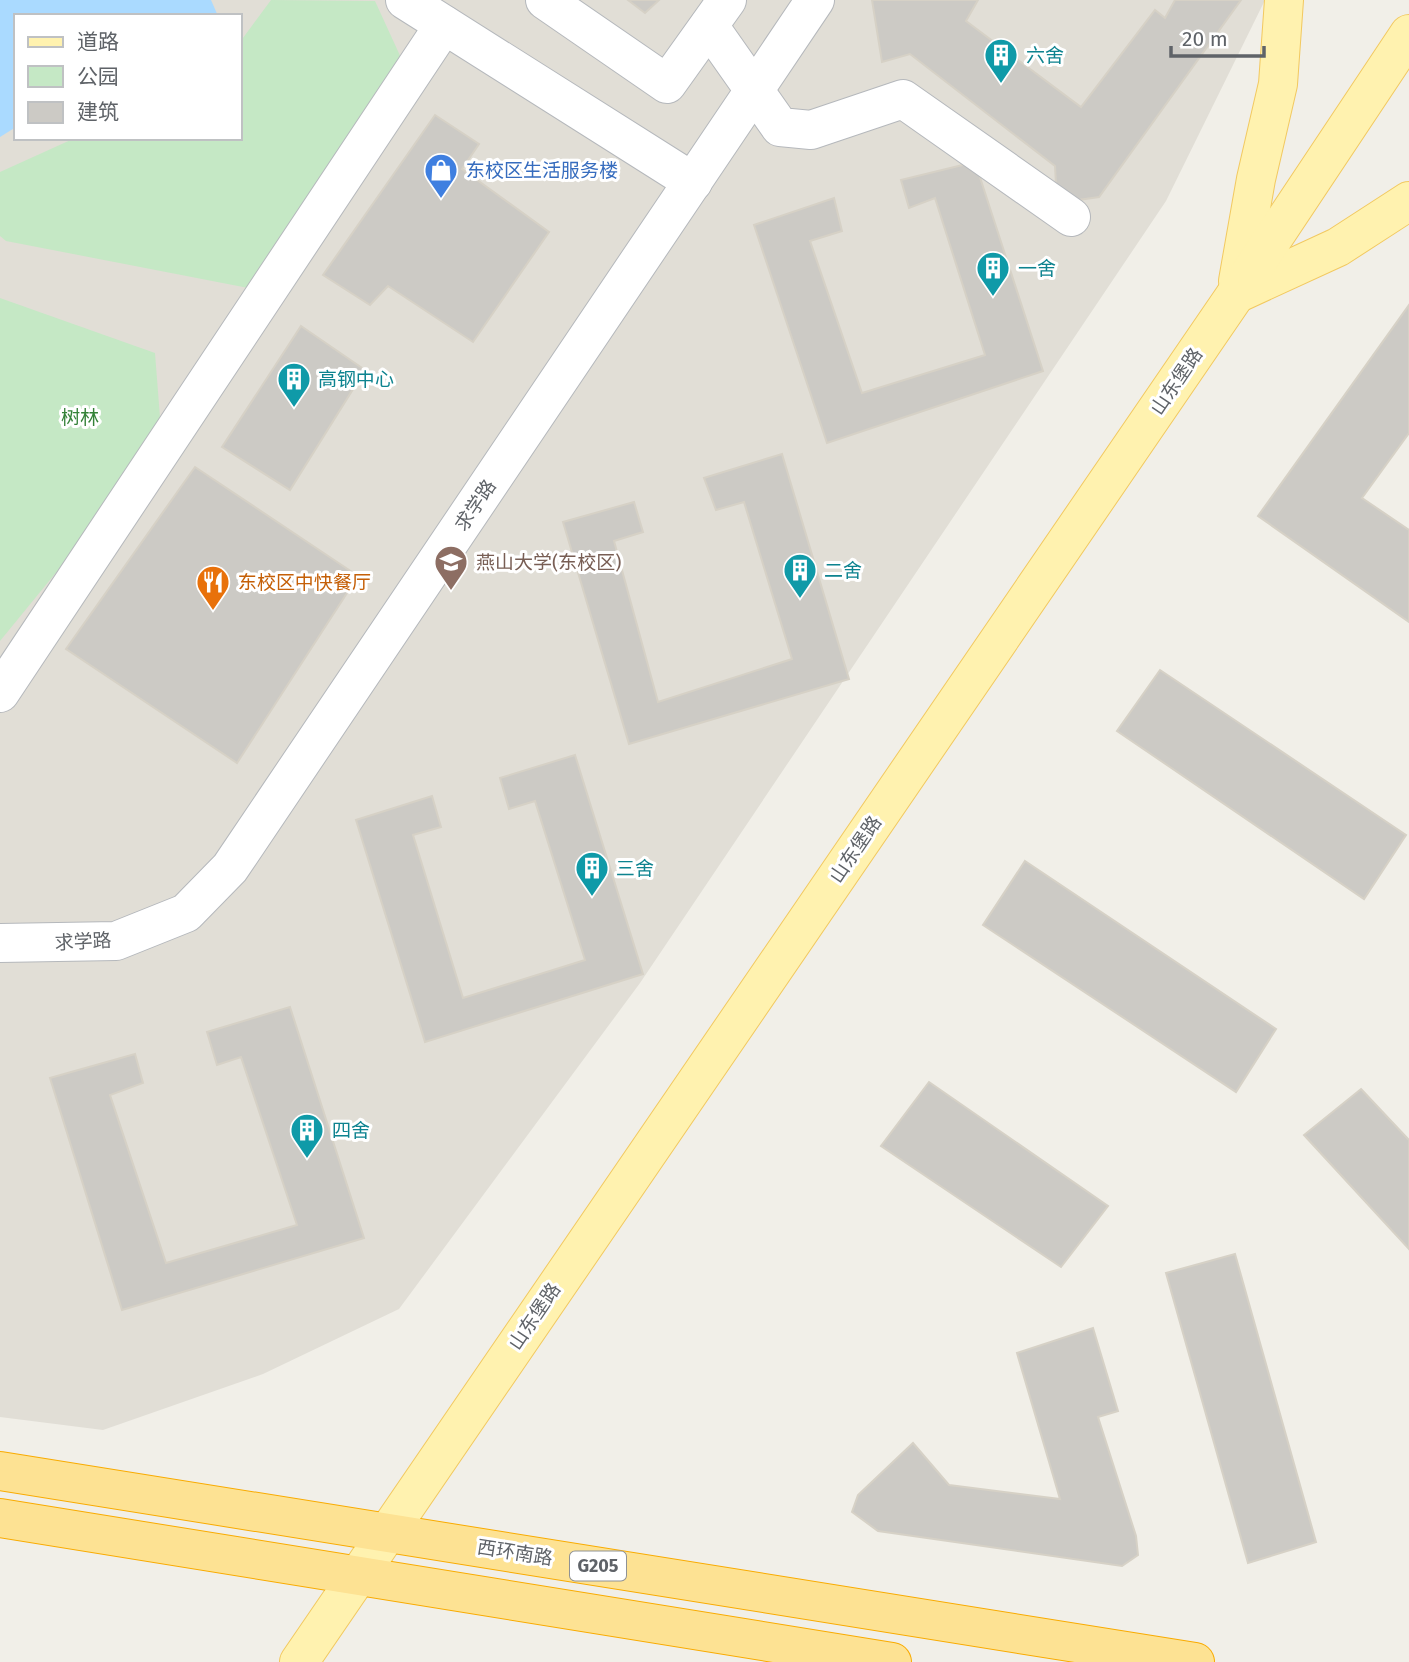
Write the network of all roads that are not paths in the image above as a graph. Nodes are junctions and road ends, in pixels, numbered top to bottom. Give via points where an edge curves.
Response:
1 (405, 0) edge
2 (545, 0) edge
3 (815, 0) edge
4 (1284, 0) edge
5 (718, 13) edge
6 (444, 25) junction
7 (1409, 34) edge
8 (754, 91) junction
9 (693, 182) junction
10 (1409, 201) edge
11 (1071, 216) dead end
12 (1236, 294) junction
13 (0, 693) edge
14 (0, 943) edge
15 (0, 1471) edge
16 (0, 1518) edge
17 (386, 1531) junction
18 (357, 1576) junction
19 (299, 1662) edge
20 (892, 1662) edge
21 (1195, 1662) edge

1 - 6 street
2 - 5 street via 667,84
3 - 8 street, 求学路
4 - 12 main road via 1278,84
5 - 8 street
6 - 9 street
6 - 13 street
7 - 12 main road, 山东堡路
8 - 9 street, 求学路
8 - 11 street via 780,127 811,130 903,99
9 - 14 street, 求学路 via 230,868 186,913 116,941
10 - 12 main road via 1338,247
12 - 17 main road, 山东堡路
15 - 17 highway, 西环南路 / G205
16 - 18 highway
17 - 18 main road, 山东堡路
17 - 21 highway, 西环南路 / G205
18 - 19 main road, 山东堡路
18 - 20 highway

